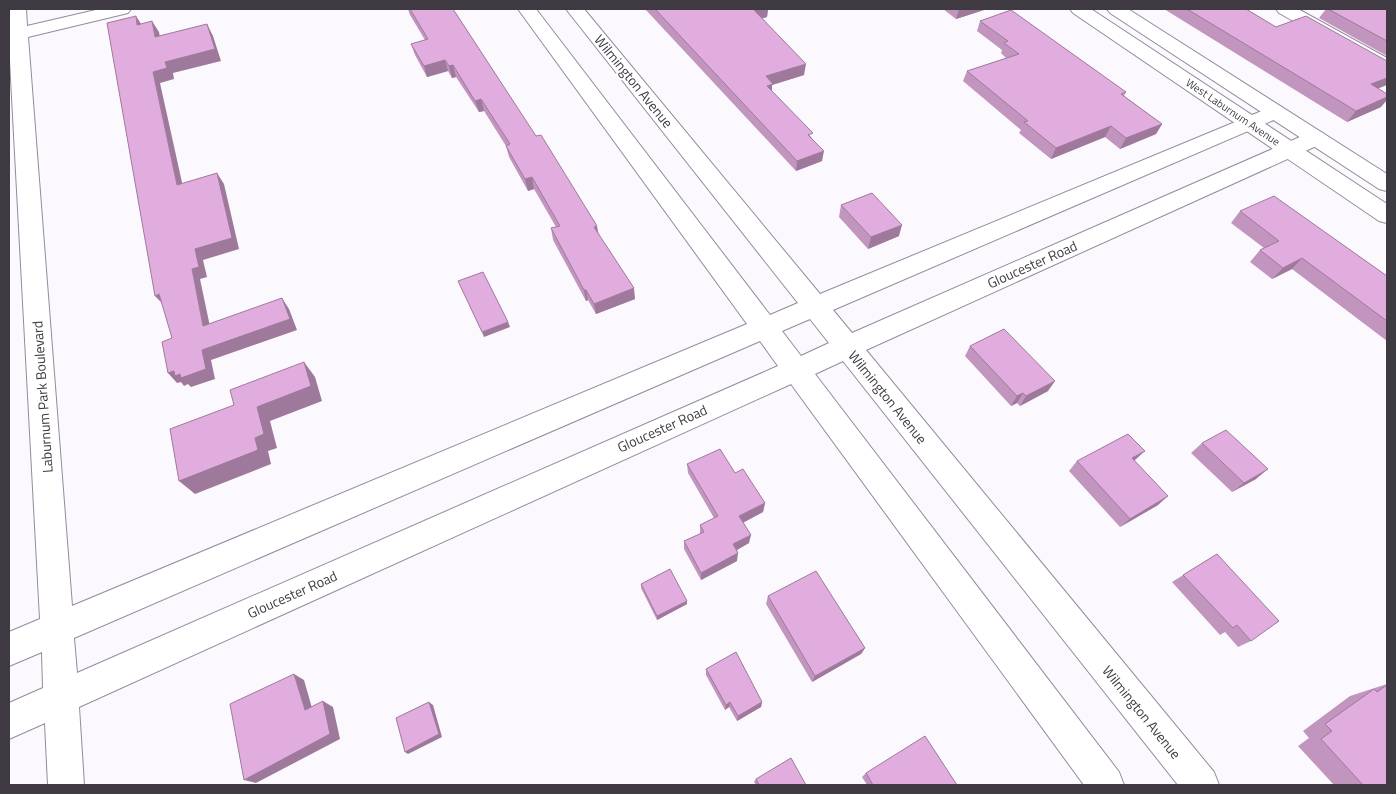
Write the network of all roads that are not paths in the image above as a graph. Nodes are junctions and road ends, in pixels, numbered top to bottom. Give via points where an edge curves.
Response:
1 (122, 9) edge
2 (527, 9) edge
3 (575, 9) edge
4 (1079, 9) edge
5 (1116, 9) edge
6 (1285, 9) edge
7 (14, 26) edge
8 (1387, 66) edge
9 (1276, 112) junction
10 (1250, 123) junction
11 (1316, 138) junction
12 (1290, 150) junction
13 (1387, 184) edge
14 (1387, 215) edge
15 (816, 306) junction
16 (766, 327) junction
17 (847, 346) junction
18 (796, 368) junction
19 (57, 628) junction
20 (9, 649) edge
21 (61, 697) junction
22 (9, 721) edge
23 (66, 785) edge
24 (1106, 785) edge
25 (1201, 785) edge

1 - 7 street
2 - 16 street
3 - 15 street, Wilmington Avenue
4 - 10 street, West Laburnum Avenue
5 - 9 street, West Laburnum Avenue
6 - 8 street
7 - 19 street, Laburnum Park Boulevard
9 - 10 street
9 - 11 street, West Laburnum Avenue
10 - 12 street, West Laburnum Avenue
10 - 15 street
11 - 12 street, Gloucester Road
11 - 13 street, West Laburnum Avenue
12 - 14 street, West Laburnum Avenue
12 - 17 street, Gloucester Road
15 - 16 street
15 - 17 street, Wilmington Avenue
16 - 18 street
16 - 19 street
17 - 18 street, Gloucester Road
17 - 25 street, Wilmington Avenue
18 - 21 street, Gloucester Road
18 - 24 street
19 - 20 street
19 - 21 street, Laburnum Park Boulevard
21 - 22 street, Gloucester Road
21 - 23 street, Laburnum Park Boulevard

